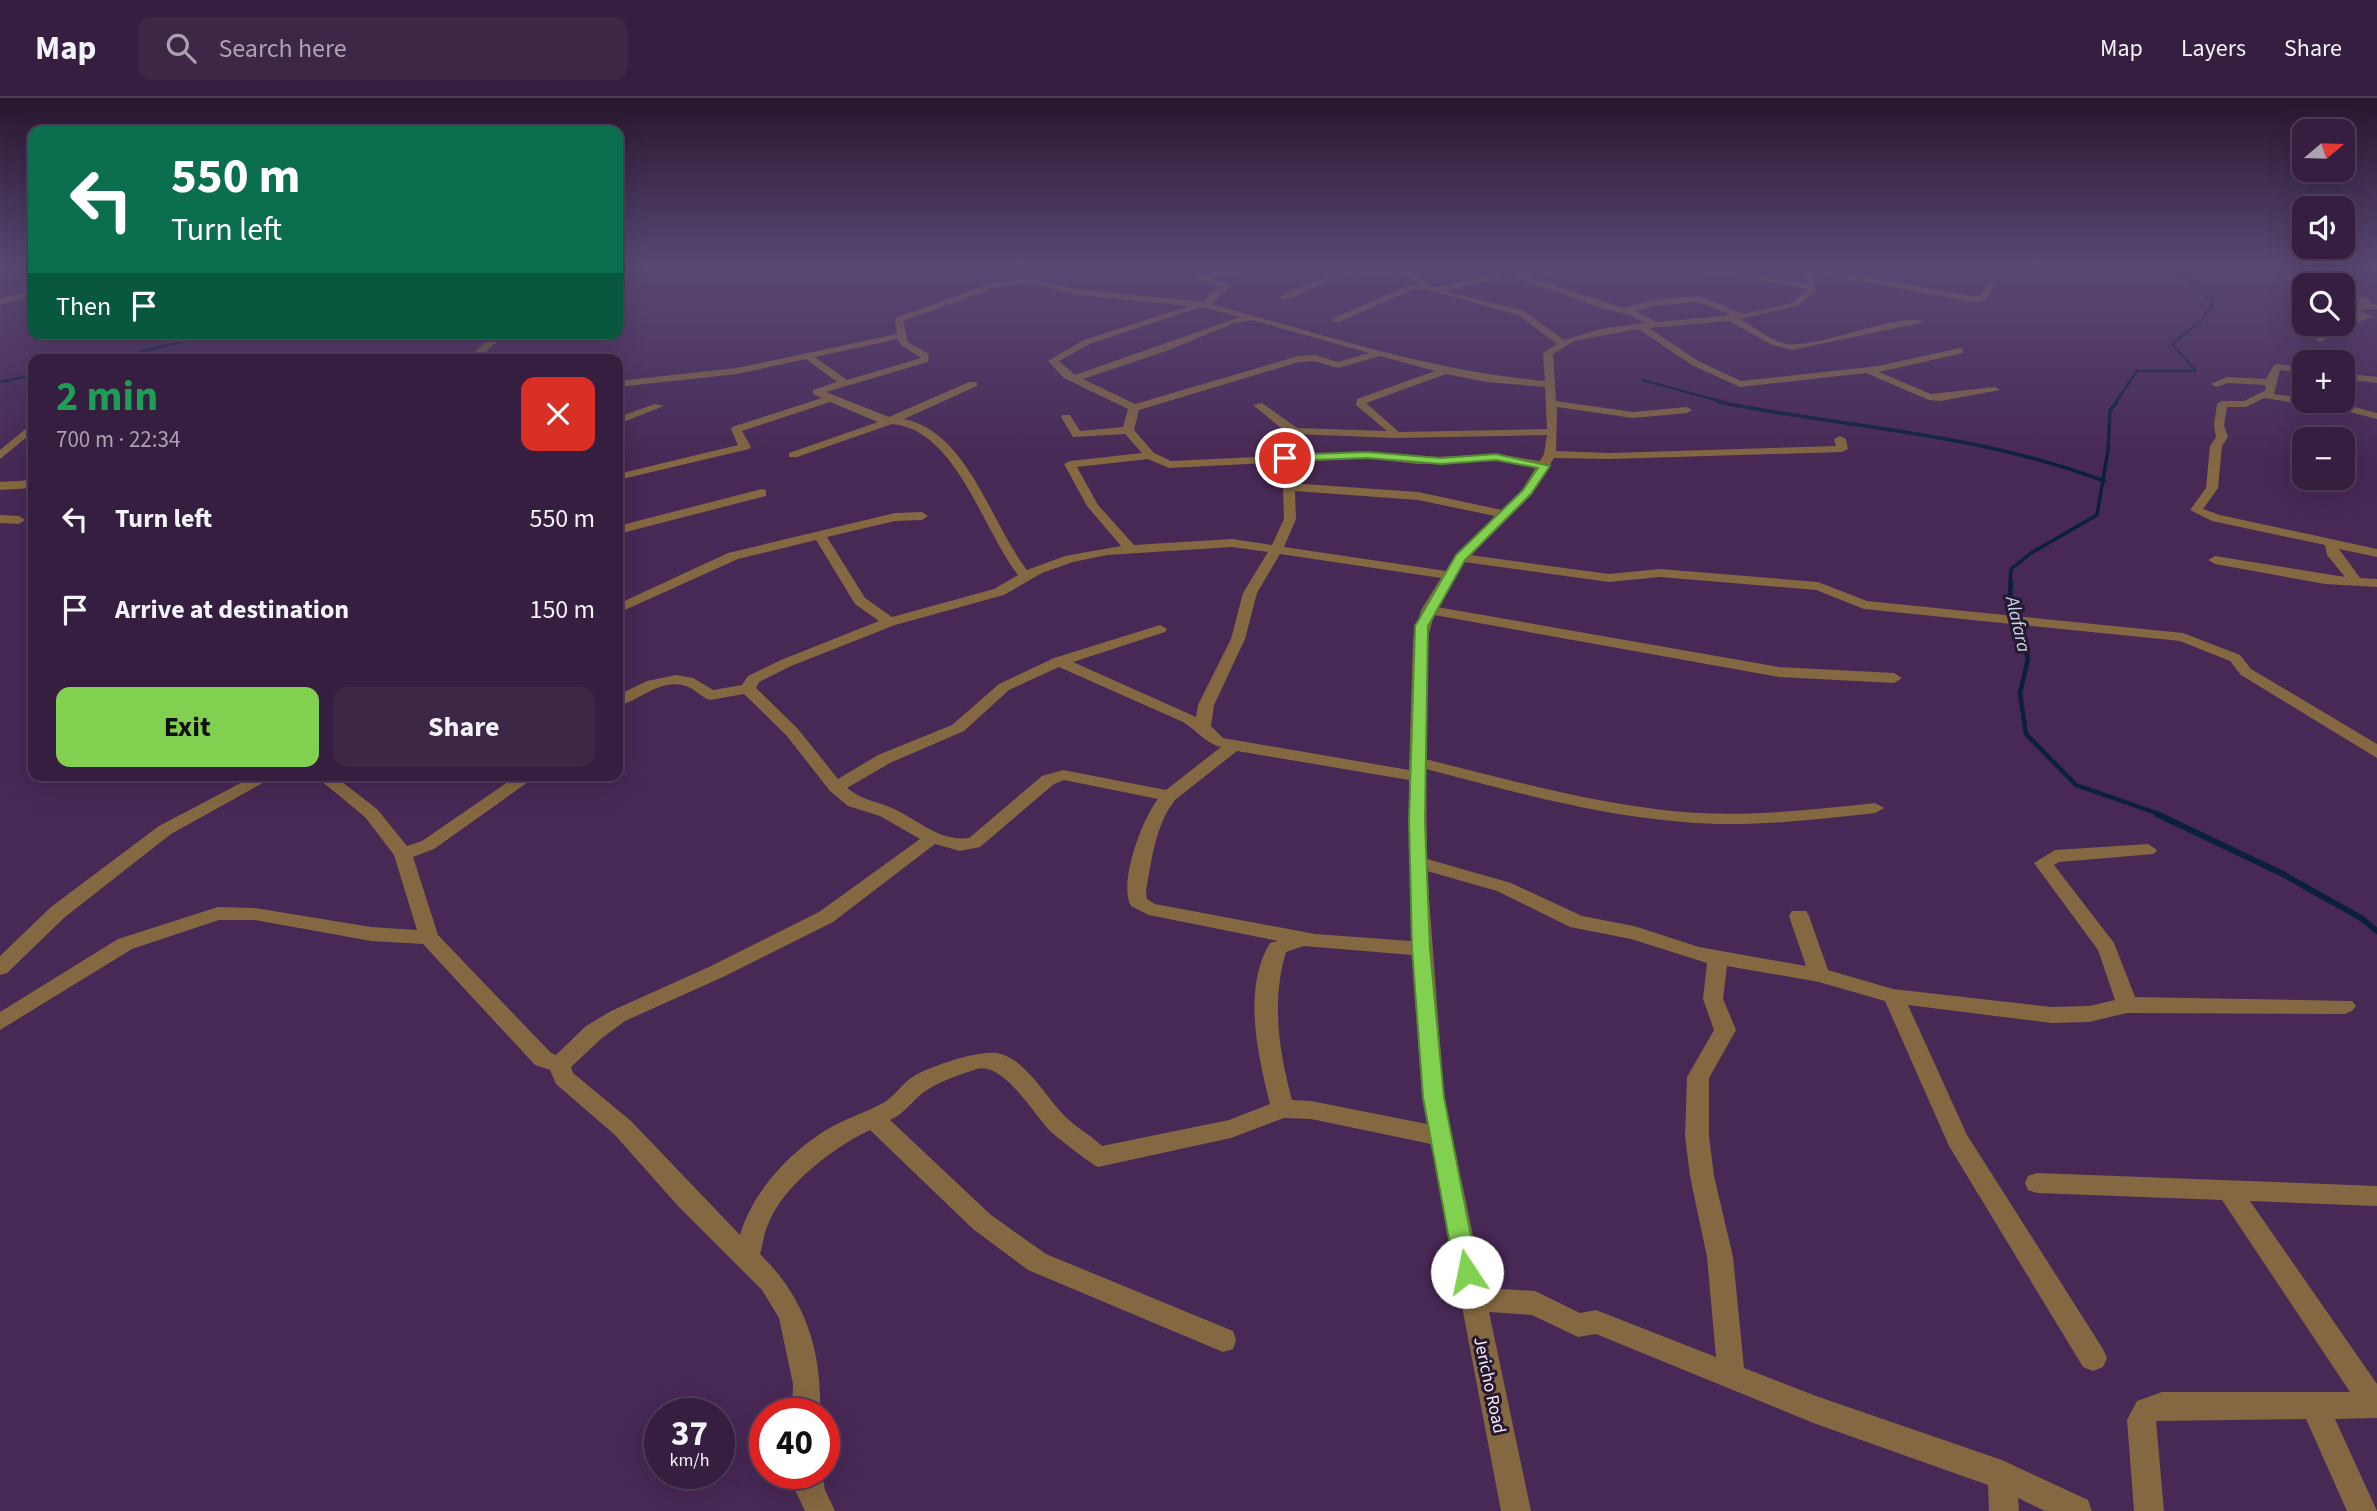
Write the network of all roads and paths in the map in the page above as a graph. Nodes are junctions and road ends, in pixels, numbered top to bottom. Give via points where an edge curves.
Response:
1 (900, 331) edge
2 (1120, 331) edge
3 (1207, 331) edge
4 (1297, 331) edge
5 (1546, 331) edge
6 (1609, 331) edge
7 (1655, 331) edge
8 (1754, 331) edge
9 (1865, 331) edge
10 (2329, 331) edge
11 (901, 336) junction
12 (2320, 339) dead end
13 (494, 340) edge
14 (1561, 342) junction
15 (1960, 351) dead end
16 (478, 354) edge
17 (1376, 354) junction
18 (806, 355) junction
19 (1865, 369) junction
20 (2292, 369) edge
21 (1445, 371) junction
22 (2355, 377) edge
23 (1077, 378) junction
24 (2377, 380) edge
25 (2270, 382) junction
26 (623, 383) edge
27 (845, 384) junction
28 (973, 384) dead end
29 (2217, 384) dead end
30 (1995, 390) dead end
31 (1550, 394) junction
32 (2262, 395) junction
33 (831, 398) junction
34 (1258, 405) dead end
35 (659, 406) dead end
36 (1134, 408) junction
37 (1687, 410) dead end
38 (1066, 416) dead end
39 (2377, 416) edge
40 (623, 419) edge
41 (890, 421) junction
42 (1128, 430) junction
43 (28, 431) edge
44 (1553, 432) junction
45 (1395, 435) junction
46 (1840, 439) dead end
47 (793, 455) dead end
48 (0, 456) edge
49 (1150, 456) junction
50 (1548, 460) junction
51 (623, 476) edge
52 (28, 485) edge
53 (2, 488) edge
54 (762, 493) dead end
55 (1503, 514) junction
56 (922, 516) dead end
57 (0, 519) edge
58 (19, 520) dead end
59 (623, 529) edge
60 (818, 535) junction
61 (2331, 545) junction
62 (1129, 548) junction
63 (1277, 549) junction
64 (2377, 553) edge
65 (1460, 558) junction
66 (2215, 561) dead end
67 (1448, 575) junction
68 (1026, 577) junction
69 (2357, 583) junction
70 (2377, 583) edge
71 (623, 607) edge
72 (1428, 610) junction
73 (890, 622) junction
74 (1160, 629) dead end
75 (1059, 661) junction
76 (1894, 678) dead end
77 (748, 689) junction
78 (623, 698) edge
79 (1203, 727) junction
80 (2373, 745) edge
81 (1233, 746) junction
82 (1418, 769) junction
83 (258, 781) edge
84 (333, 781) edge
85 (521, 781) edge
86 (836, 787) junction
87 (1169, 796) junction
88 (1875, 808) dead end
89 (932, 838) junction
90 (2148, 850) dead end
91 (403, 854) junction
92 (1420, 863) junction
93 (1799, 916) dead end
94 (429, 938) junction
95 (1271, 939) junction
96 (1421, 949) junction
97 (1718, 958) junction
98 (0, 968) edge
99 (1818, 975) junction
100 (70, 977) junction
101 (1893, 996) junction
102 (2127, 1005) junction
103 (2345, 1006) dead end
104 (0, 1013) edge
105 (0, 1022) edge
106 (559, 1065) junction
107 (1283, 1109) junction
108 (873, 1118) junction
109 (1439, 1136) junction
110 (2037, 1182) dead end
111 (2229, 1191) junction
112 (2377, 1196) edge
113 (746, 1258) junction
114 (1472, 1299) junction
115 (1223, 1340) dead end
116 (2093, 1358) dead end
117 (1731, 1376) junction
118 (807, 1398) edge
119 (2314, 1405) junction
120 (2376, 1405) edge
121 (2002, 1475) junction
122 (810, 1489) edge
123 (820, 1511) edge
124 (1516, 1511) edge
125 (2004, 1511) edge
126 (2077, 1511) edge
127 (2149, 1511) edge
128 (2362, 1511) edge

1 - 11 street
2 - 23 street via 1054,360 1068,376
3 - 23 street
4 - 17 street
5 - 14 street
6 - 14 street
7 - 19 street via 1695,363 1740,384
8 - 9 street via 1791,348
10 - 12 street
11 - 18 street
11 - 27 street via 904,343 926,356 925,360
13 - 16 street
14 - 31 street, Jericho Road via 1548,353
15 - 19 street
17 - 21 street
17 - 36 street via 1338,365 1315,358 1298,359
18 - 26 street via 737,371
18 - 27 street
19 - 30 street via 1929,397
20 - 25 street via 2274,368
21 - 31 street
21 - 45 street via 1361,401
22 - 24 street
23 - 36 street
25 - 29 street via 2236,379
25 - 32 street via 2271,391
27 - 33 street via 817,392
28 - 41 street
31 - 37 street via 1633,415
31 - 44 street, Jericho Road
32 - 39 street
32 - 61 street via 2246,404 2222,404 2222,437 2216,446 2212,488 2196,510
33 - 41 street
33 - 51 street via 736,429 745,447
34 - 45 street via 1274,414 1283,427 1296,431
35 - 40 street
36 - 42 street
38 - 42 street via 1077,435
41 - 47 street
41 - 68 street via 913,424 957,461 973,483 1008,558
42 - 49 street
43 - 48 street
44 - 45 street
44 - 50 street, Jericho Road
46 - 50 street via 1842,449
49 - 50 street via 1161,463 1184,466 1367,455 1417,461
49 - 62 street via 1070,464 1093,506
50 - 55 street, Jericho Road via 1527,492
52 - 53 street
54 - 59 street
55 - 63 street via 1418,496 1296,485 1288,488 1290,516
55 - 65 street, Jericho Road
56 - 60 street via 895,517
57 - 58 street
60 - 71 street via 711,564
60 - 73 street via 860,601
61 - 64 street
61 - 69 street
62 - 63 street via 1232,543
62 - 68 street via 1070,558
63 - 67 street
63 - 79 street via 1250,593 1238,639 1206,705
65 - 67 street, Jericho Road
65 - 80 street via 1609,578 1660,573 1818,586 1864,605 2183,637 2235,658 2246,672
66 - 69 street
67 - 72 street, Jericho Road
68 - 73 street via 999,592
69 - 70 street
72 - 76 street via 1779,672
72 - 82 street, Jericho Road via 1420,641
73 - 77 street via 786,663 753,679
74 - 75 street
75 - 79 street
75 - 86 street via 1004,687 958,728 884,759
77 - 78 street via 710,695 692,682 660,680
77 - 86 street via 792,732
79 - 81 street via 1215,740
81 - 82 street
81 - 87 street
82 - 88 street via 1686,817 1798,817
82 - 92 street, Jericho Road
83 - 98 street via 165,830 58,912
84 - 91 street via 371,813
85 - 91 street via 428,845
86 - 89 street via 854,802 886,812
87 - 89 street via 1063,775 1048,780 974,843 960,845
87 - 95 street via 1149,829 1136,891 1138,902 1149,909
89 - 106 street via 826,917 618,1016
90 - 102 street via 2055,856 2043,863 2107,948
91 - 94 street
92 - 96 street, Jericho Road
92 - 97 street via 1494,883 1577,922
93 - 99 street
94 - 100 street via 218,913 125,944
94 - 106 street via 543,1059
95 - 96 street
95 - 107 street via 1267,1028
96 - 109 street, Jericho Road
97 - 99 street
97 - 117 street via 1713,999 1725,1030 1698,1077 1697,1136 1720,1258
99 - 101 street
100 - 104 street
100 - 105 street
101 - 102 street via 2051,1015 2089,1014
101 - 116 street via 1957,1139
102 - 103 street
106 - 113 street via 564,1078 622,1128
107 - 108 street via 1231,1129 1098,1157 1061,1127 1024,1083 997,1060 978,1060 920,1083 894,1108
107 - 109 street via 1311,1110
108 - 113 street via 810,1155 772,1195 757,1219
108 - 115 street via 982,1222 1037,1262
109 - 114 street, Jericho Road
110 - 111 street
111 - 112 street
111 - 120 street
113 - 118 street via 771,1282 792,1315
114 - 117 street via 1535,1303 1578,1325 1596,1322
114 - 124 street, Jericho Road
117 - 121 street
119 - 120 street
119 - 127 street via 2162,1406 2147,1411 2141,1420
119 - 128 street
121 - 125 street
121 - 126 street
122 - 123 street

